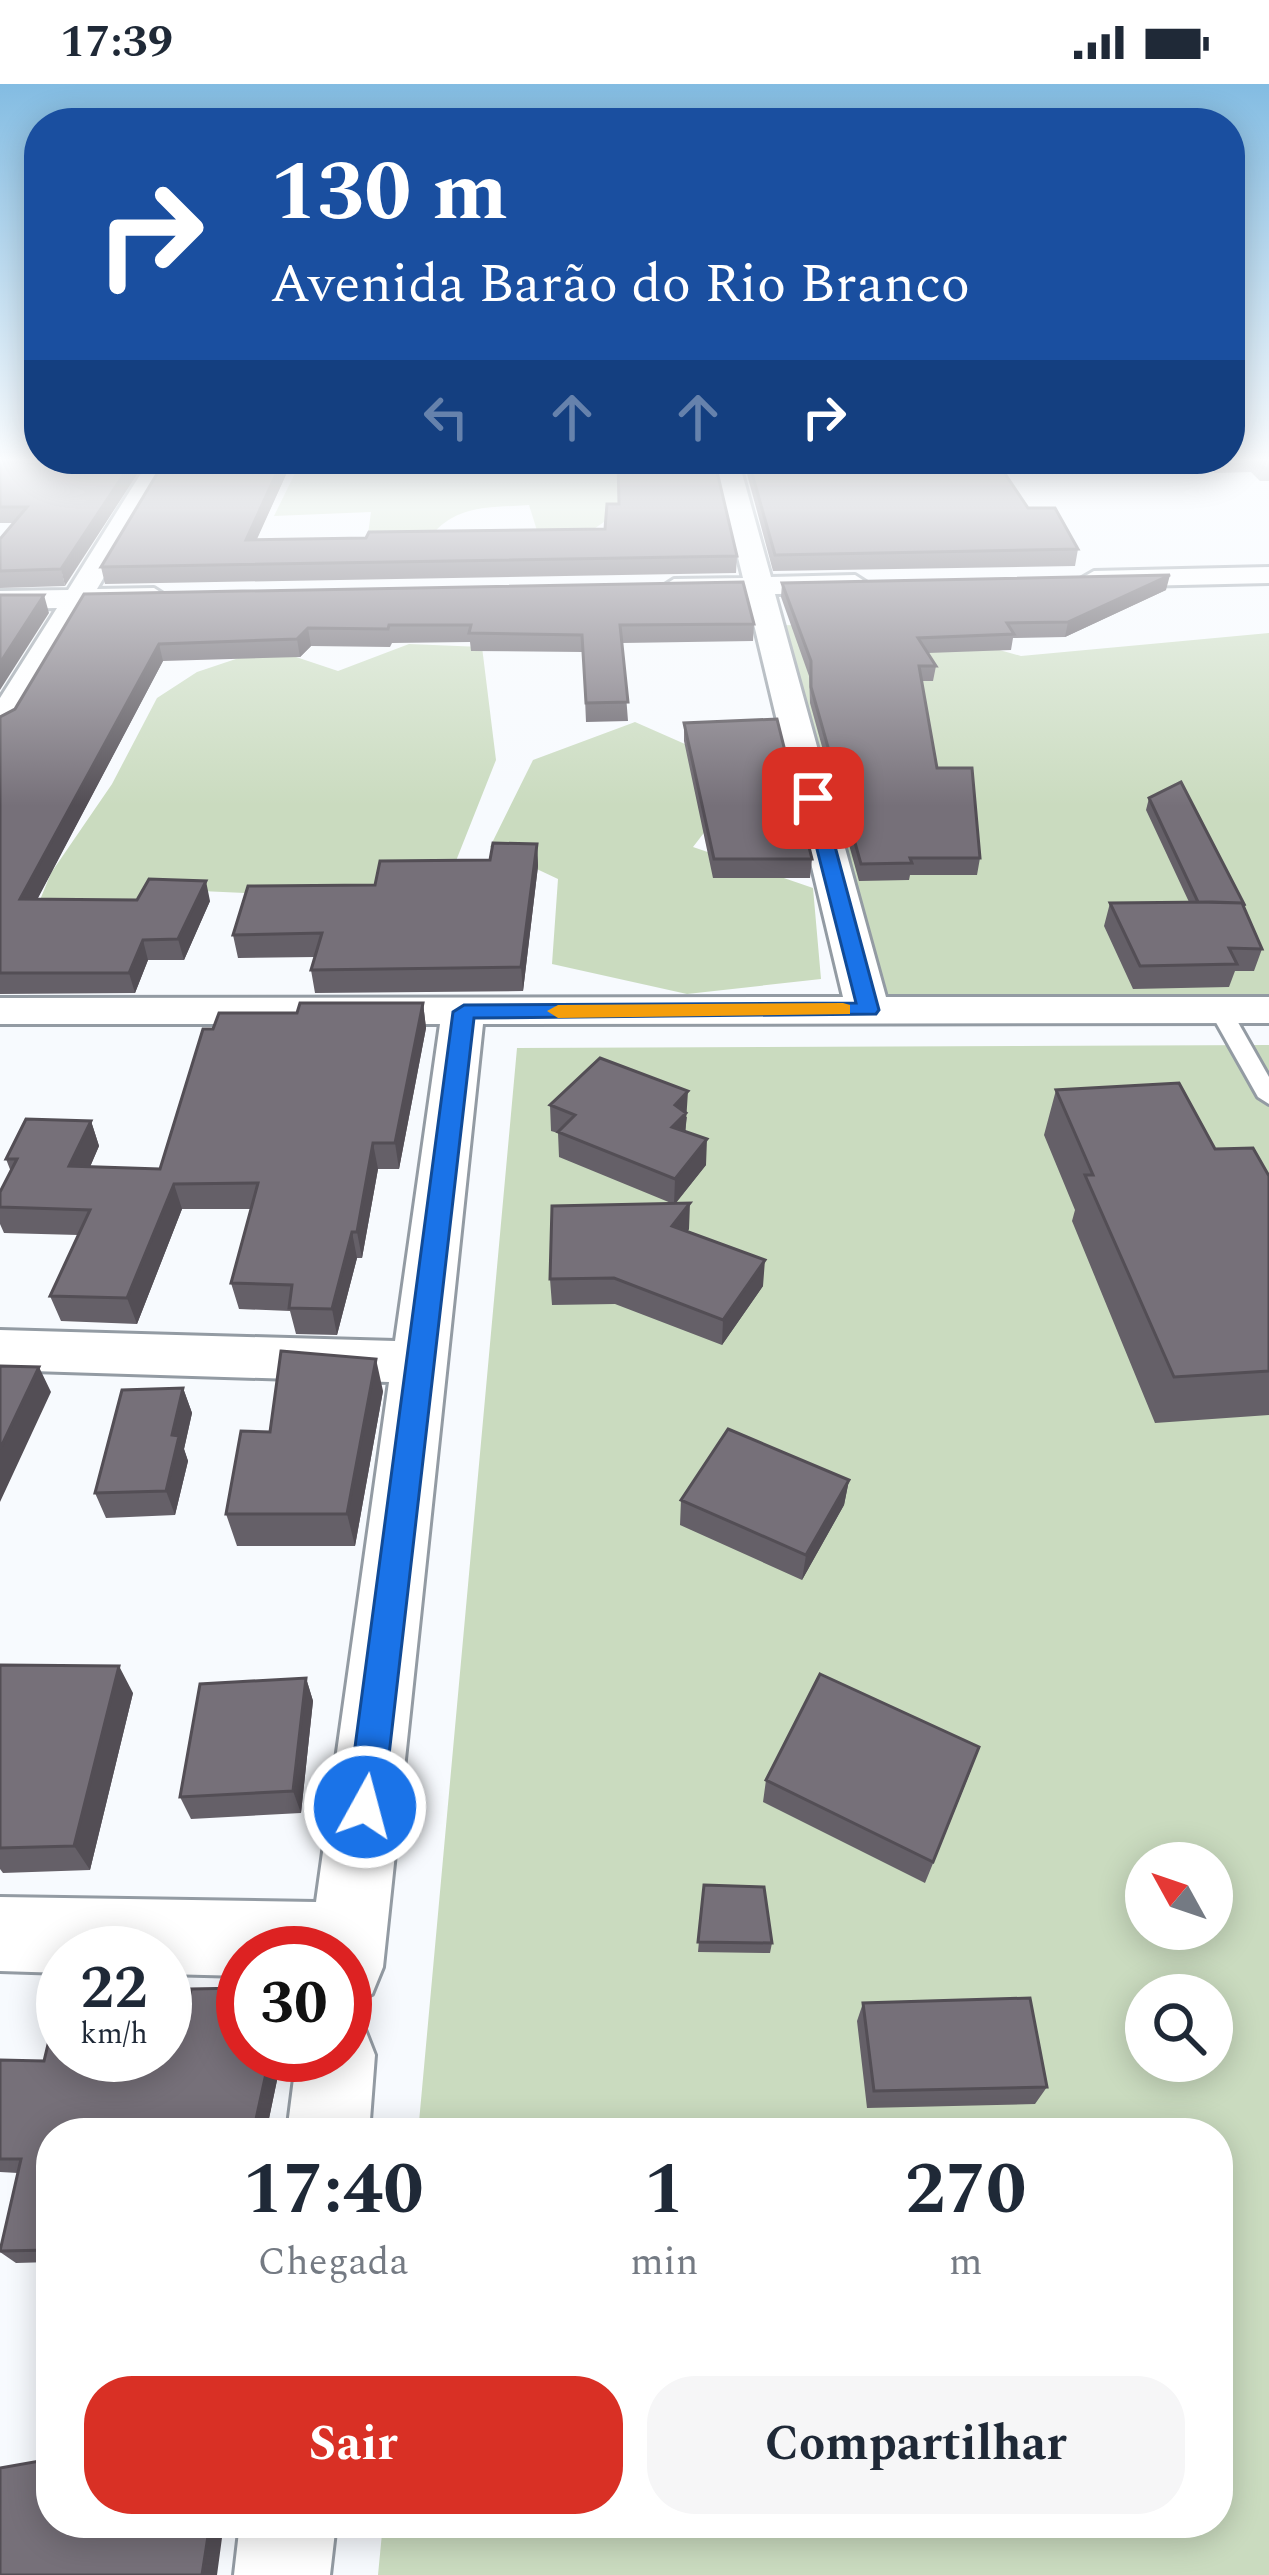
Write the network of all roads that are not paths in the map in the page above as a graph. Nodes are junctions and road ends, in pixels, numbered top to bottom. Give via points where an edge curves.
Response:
1 (95, 574) edge
2 (755, 574) edge
3 (1269, 575) edge
4 (1060, 580) edge
5 (874, 584) edge
6 (758, 586) junction
7 (641, 589) edge
8 (174, 596) edge
9 (81, 598) junction
10 (0, 600) edge
11 (0, 725) edge
12 (868, 1010) junction
13 (1220, 1010) junction
14 (1269, 1010) edge
15 (0, 1011) edge
16 (464, 1012) junction
17 (1269, 1096) edge
18 (0, 1350) edge
19 (422, 1362) junction
20 (350, 1926) edge
21 (0, 1934) edge
22 (216, 1946) edge
23 (333, 2082) edge
24 (330, 2118) edge
25 (286, 2538) edge
26 (282, 2575) edge

1 - 9 street
2 - 6 street
3 - 4 street
5 - 6 street
6 - 7 street
6 - 12 street
8 - 9 street
9 - 10 street
9 - 11 street
12 - 13 street
12 - 16 street
13 - 14 street
13 - 17 lane
15 - 16 street
16 - 19 street
18 - 19 street
19 - 20 street
21 - 22 street
23 - 24 street
25 - 26 street

